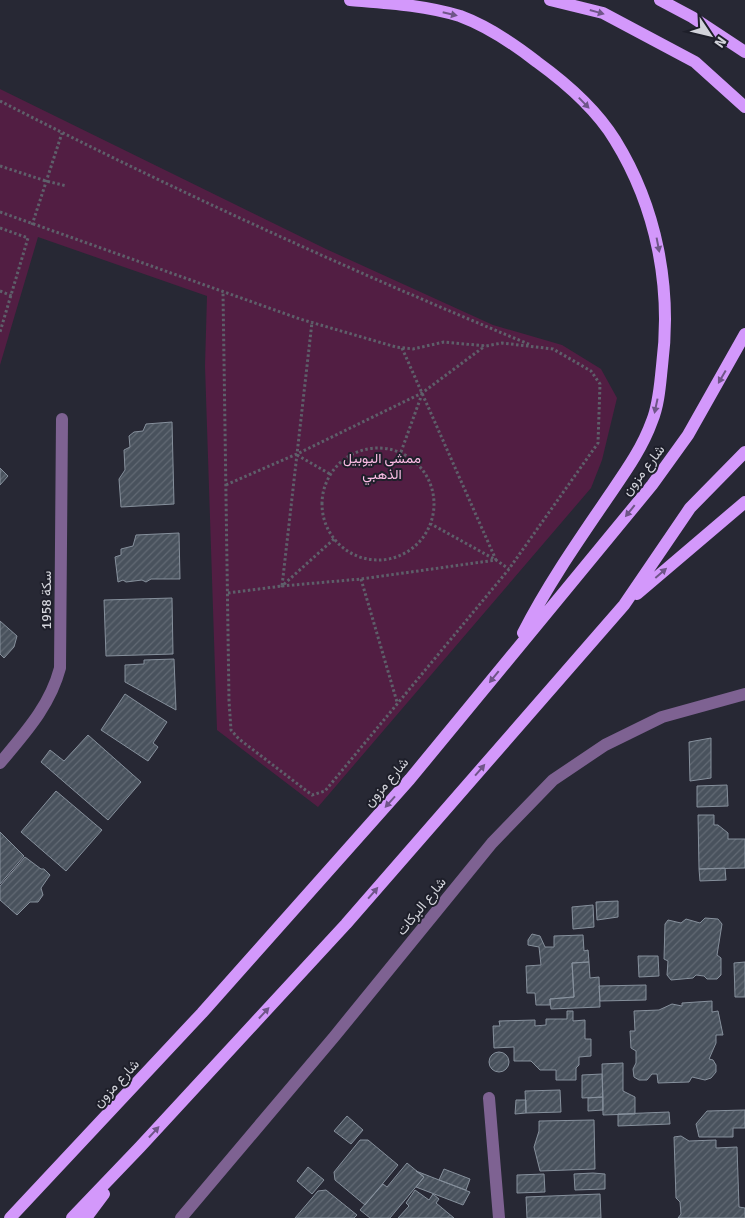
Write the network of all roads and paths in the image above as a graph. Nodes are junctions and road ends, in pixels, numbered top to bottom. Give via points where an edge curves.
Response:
1 (350, 0) edge
2 (550, 0) edge
3 (660, 0) edge
4 (745, 52) edge
5 (0, 101) edge
6 (745, 107) edge
7 (62, 133) junction
8 (0, 166) edge
9 (46, 181) junction
10 (67, 186) dead end
11 (0, 212) edge
12 (32, 225) junction
13 (0, 228) edge
14 (0, 291) edge
15 (223, 292) junction
16 (12, 296) junction
17 (312, 322) junction
18 (0, 332) edge
19 (745, 334) edge
20 (486, 346) junction
21 (536, 347) junction
22 (402, 348) junction
23 (422, 393) junction
24 (62, 419) dead end
25 (401, 452) junction
26 (745, 452) edge
27 (297, 454) junction
28 (330, 474) junction
29 (226, 485) junction
30 (745, 502) edge
31 (430, 524) junction
32 (334, 539) junction
33 (496, 560) junction
34 (510, 569) junction
35 (361, 579) junction
36 (282, 586) junction
37 (228, 593) junction
38 (624, 605) junction
39 (511, 656) junction
40 (745, 694) edge
41 (397, 702) junction
42 (0, 763) edge
43 (489, 1098) dead end
44 (140, 1147) junction
45 (10, 1218) edge
46 (72, 1218) edge
47 (86, 1218) edge
48 (181, 1218) edge
49 (499, 1218) edge

1 -> 39 main road via 401,4 460,16 522,50 562,81 614,139 650,214 658,245 665,321 664,355 653,420 638,451 539,601
2 -> 6 main road via 603,13 695,62
3 - 4 main road
5 - 7 path
7 - 9 path
7 - 21 path via 392,288
8 - 9 path
9 - 10 path
9 - 12 path
11 - 12 path
12 - 15 path via 131,257
13 - 16 path via 28,238
14 - 16 path
15 - 17 path
15 - 29 path
16 - 18 path
17 - 22 path
17 - 27 path
19 -> 39 main road, شارع مزون via 688,435 652,485
20 - 21 path via 502,343
20 - 22 path via 444,342 414,349
20 - 23 path
21 - 34 path via 553,349 578,362 591,371 600,384 598,443
22 - 23 path
23 - 25 path
23 - 27 path
23 - 33 path
24 - 42 street, سكة 1958 via 60,668 44,708
25 - 28 path via 383,448 356,452
25 - 31 path via 419,465 432,488 434,502
26 - 38 main road via 690,508
27 - 28 path
27 - 29 path
27 - 36 path
28 - 32 path via 321,506
29 - 37 path
38 -> 30 main road
31 - 32 path via 422,540 412,549 387,560 360,558
31 - 33 path
32 - 36 path
33 - 34 path
33 - 35 path
34 - 41 path
35 - 36 path
35 - 41 path
36 - 37 path
37 - 41 path via 231,730 312,795 325,791
44 -> 38 main road via 346,924
39 -> 45 main road, شارع مزون via 410,779 208,1006
40 - 48 street, شارع البركات via 662,717 604,745 553,780 492,843
43 - 49 street
44 - 46 main road
44 - 47 main road

